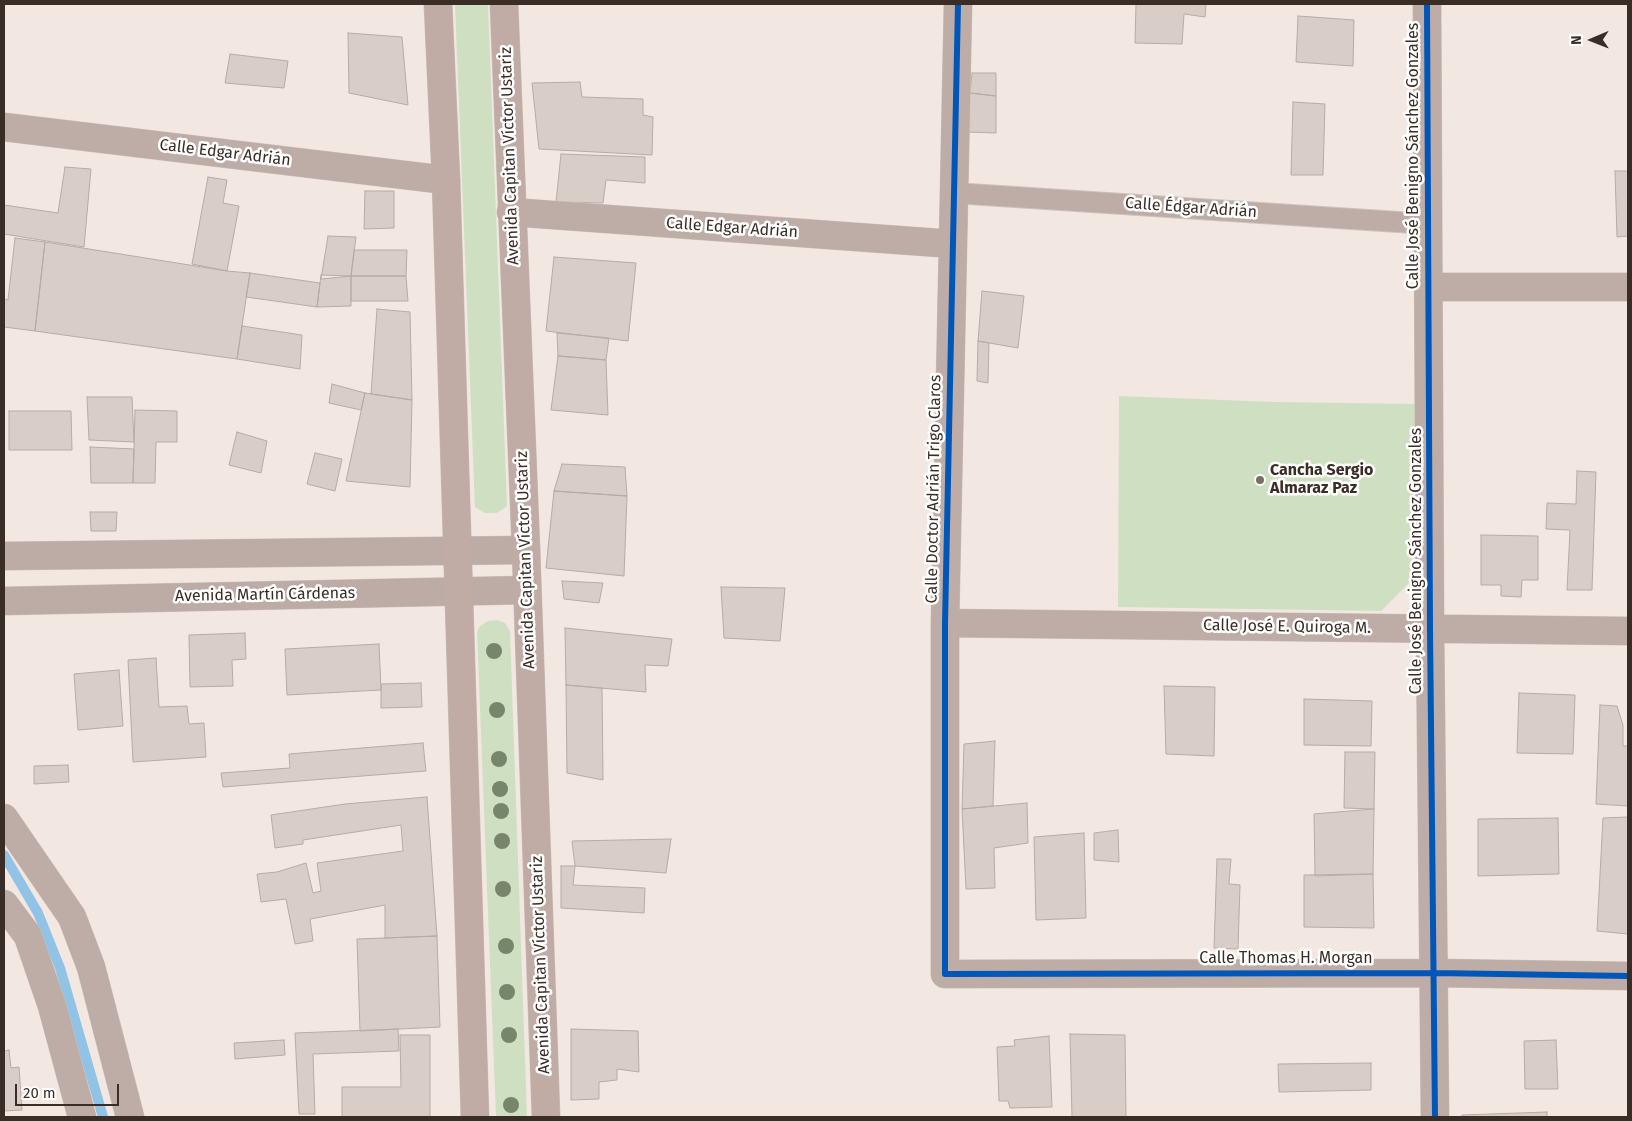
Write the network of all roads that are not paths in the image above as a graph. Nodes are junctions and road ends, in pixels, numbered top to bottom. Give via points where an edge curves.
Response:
1 (438, 4) edge
2 (504, 4) edge
3 (958, 4) edge
4 (1427, 4) edge
5 (4, 127) edge
6 (446, 180) junction
7 (954, 193) junction
8 (511, 212) junction
9 (1428, 224) junction
10 (953, 244) junction
11 (1429, 287) junction
12 (1628, 288) edge
13 (526, 550) junction
14 (459, 552) junction
15 (4, 556) edge
16 (460, 590) junction
17 (527, 590) junction
18 (4, 601) edge
19 (945, 623) junction
20 (1430, 629) junction
21 (1628, 632) edge
22 (4, 818) edge
23 (4, 904) edge
24 (16, 936) edge
25 (1435, 973) junction
26 (945, 974) joint
27 (1628, 976) edge
28 (82, 1117) edge
29 (130, 1117) edge
30 (475, 1117) edge
31 (546, 1117) edge
32 (1435, 1117) edge

1 - 6 main road
2 - 8 main road, Avenida Capitan Víctor Ustariz
3 - 7 street, Calle Doctor Adrián Trigo Claros
4 - 9 street, Calle José Benigno Sánchez Gonzales
5 - 6 street, Calle Edgar Adrián
6 - 14 main road
7 - 9 lane, Calle Édgar Adrián
7 - 10 street, Calle Doctor Adrián Trigo Claros
8 - 10 street, Calle Edgar Adrián
8 - 13 main road, Avenida Capitan Víctor Ustariz
9 - 11 street, Calle José Benigno Sánchez Gonzales
10 - 19 street, Calle Doctor Adrián Trigo Claros
11 - 12 street
11 - 20 street, Calle José Benigno Sánchez Gonzales
13 - 14 street
13 - 17 main road, Avenida Capitan Víctor Ustariz
14 - 15 street
14 - 16 main road
16 - 17 street, Avenida Martín Cárdenas
16 - 18 street, Avenida Martín Cárdenas
16 - 30 main road
17 - 31 main road, Avenida Capitan Víctor Ustariz
19 - 20 street, Calle José E. Quiroga M.
19 - 26 street, Calle Doctor Adrián Trigo Claros
20 - 21 street, Calle José E. Quiroga M.
20 - 25 street, Calle José Benigno Sánchez Gonzales
22 - 29 street via 72,917 91,967
23 - 24 street
24 - 28 street via 52,1006
25 - 26 street, Calle Thomas H. Morgan
25 - 27 street, Calle Thomas H. Morgan
25 - 32 street, Calle José Benigno Sánchez Gonzales

